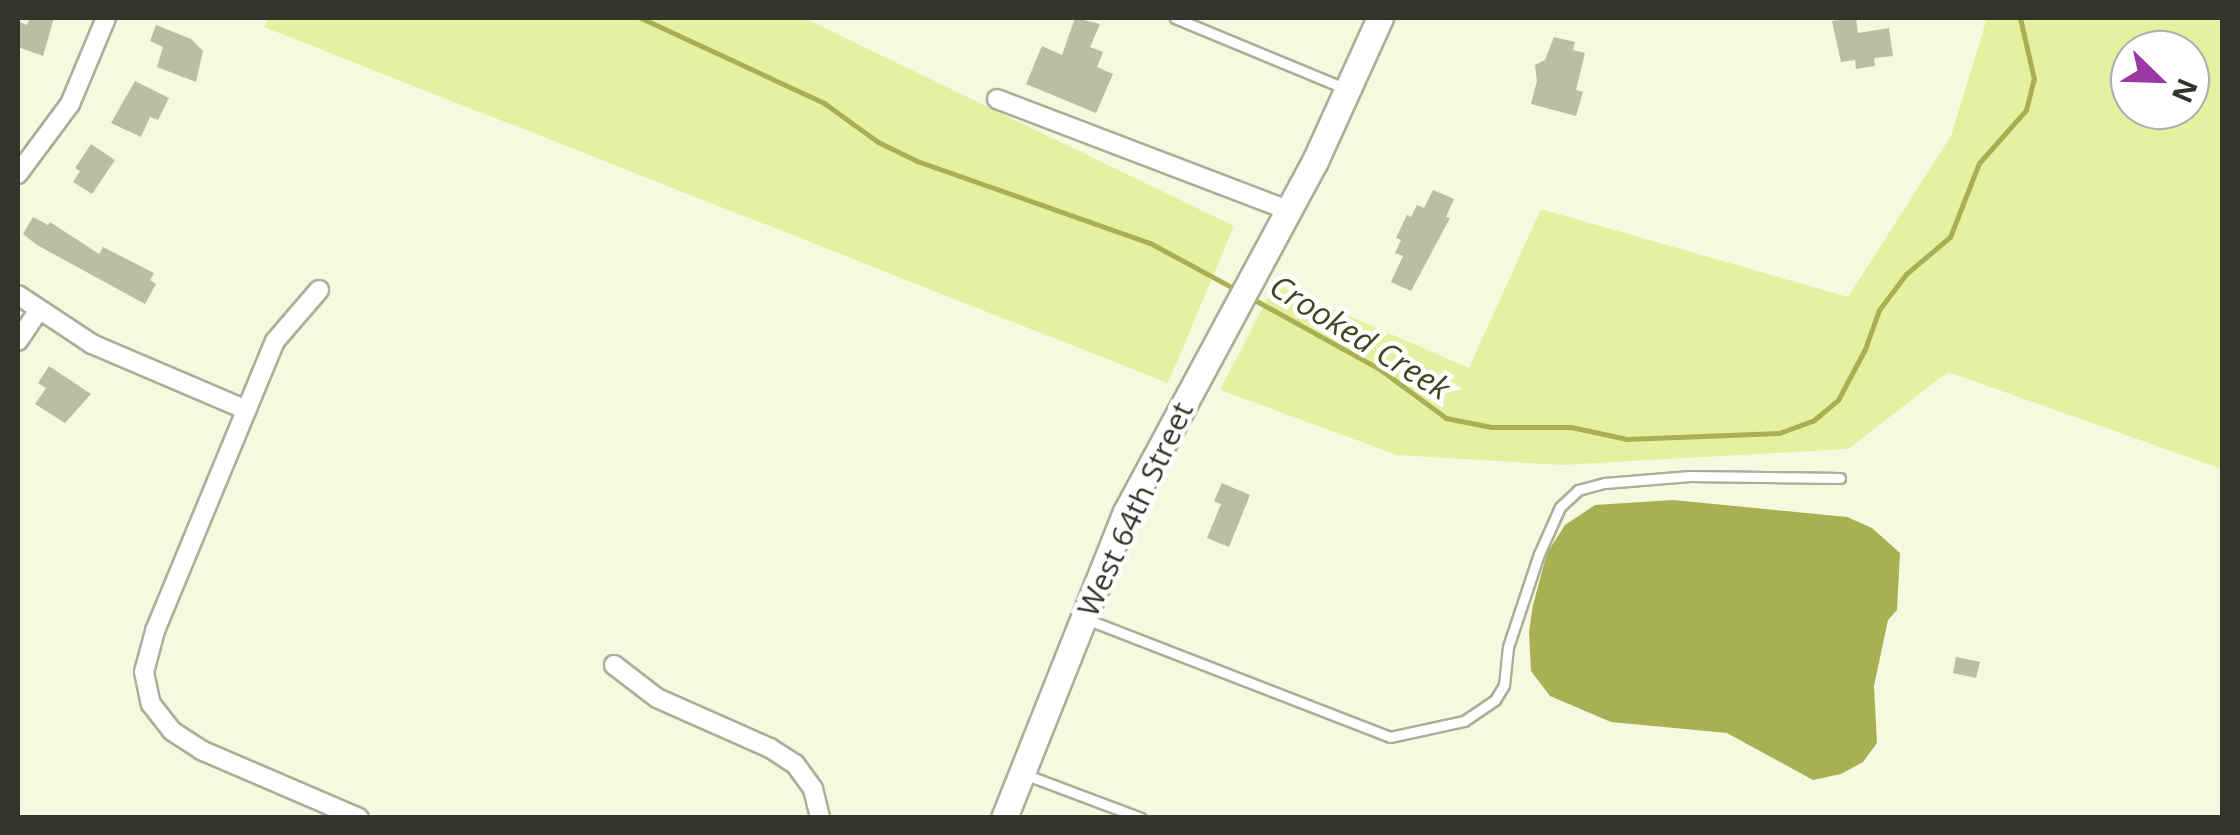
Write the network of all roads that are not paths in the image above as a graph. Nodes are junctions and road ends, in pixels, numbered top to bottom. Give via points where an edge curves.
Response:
1 (106, 18) edge
2 (1174, 18) edge
3 (1380, 18) edge
4 (1349, 90) junction
5 (998, 99) dead end
6 (18, 174) edge
7 (1288, 210) junction
8 (319, 290) dead end
9 (18, 295) edge
10 (38, 311) junction
11 (18, 341) edge
12 (247, 410) junction
13 (1840, 478) dead end
14 (1084, 618) junction
15 (614, 665) dead end
16 (1022, 774) junction
17 (358, 818) edge
18 (820, 818) edge
19 (1004, 818) edge
20 (1142, 818) edge

1 - 6 street via 70,104
2 - 4 lane
3 - 4 street, West 64th Street
4 - 7 street, West 64th Street
5 - 7 street
7 - 14 street, West 64th Street via 1126,512
8 - 12 street via 275,341
9 - 10 street
10 - 11 street
10 - 12 street via 92,344
12 - 17 street via 155,631 144,672 150,704 172,732 202,750
13 - 14 lane via 1690,476 1578,490 1560,507 1539,554 1495,700 1464,721 1390,737
14 - 16 street, West 64th Street
15 - 18 street via 658,698 795,764 813,789
16 - 19 street, West 64th Street
16 - 20 lane

